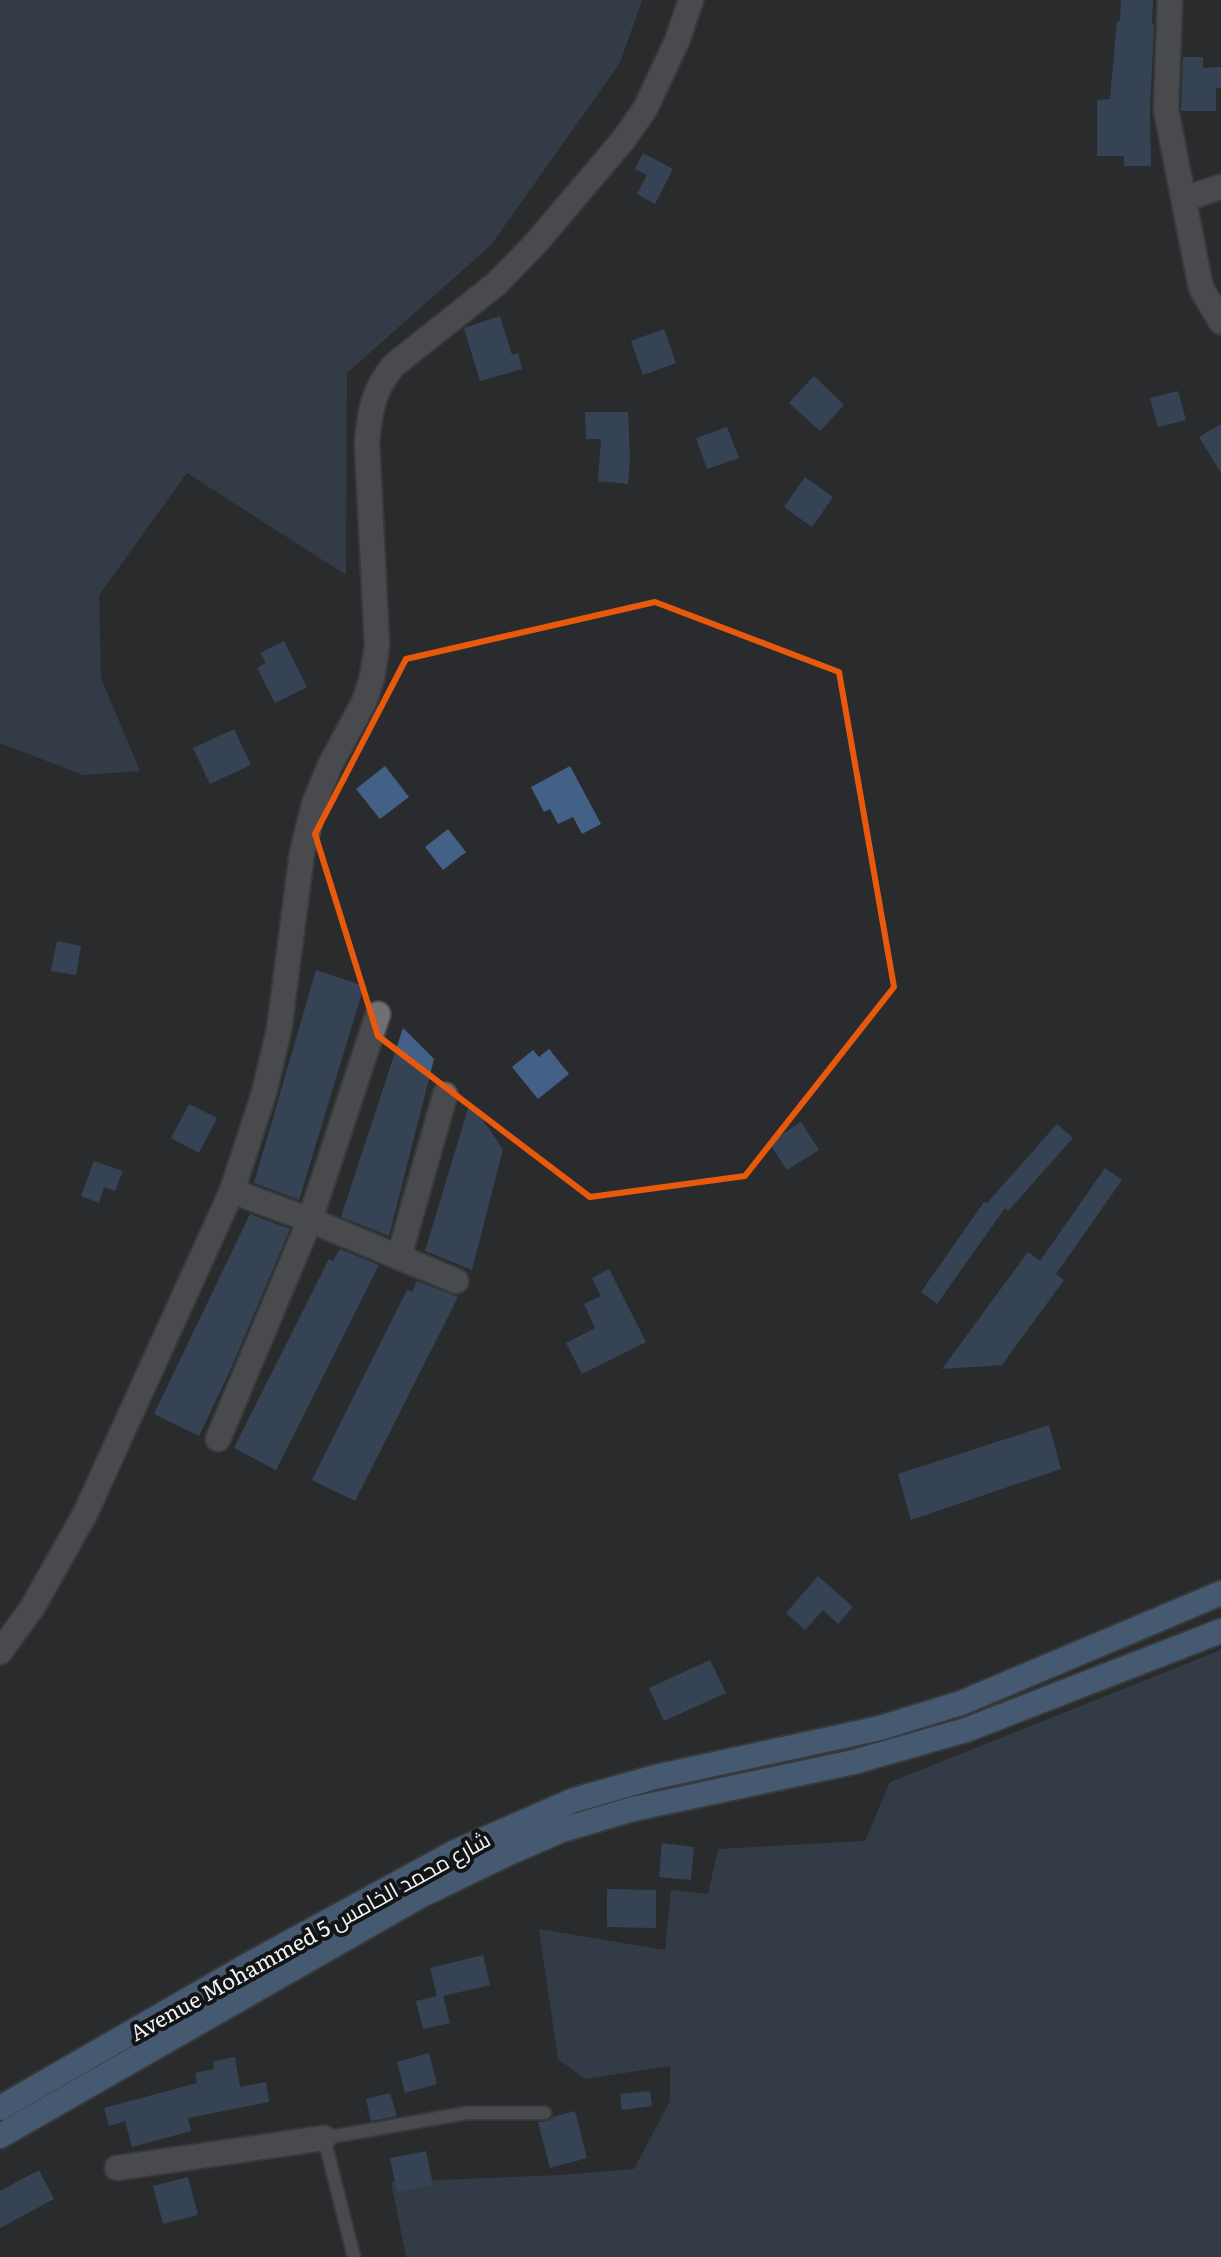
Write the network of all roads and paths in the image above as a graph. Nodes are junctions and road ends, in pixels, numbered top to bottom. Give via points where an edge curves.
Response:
1 (691, 0) edge
2 (1170, 0) edge
3 (1221, 187) edge
4 (1184, 199) junction
5 (1221, 322) edge
6 (378, 1014) dead end
7 (445, 1095) dead end
8 (232, 1191) junction
9 (310, 1220) junction
10 (399, 1257) junction
11 (456, 1281) dead end
12 (218, 1439) dead end
13 (1221, 1593) edge
14 (1221, 1631) edge
15 (0, 1652) edge
16 (0, 2108) edge
17 (545, 2113) dead end
18 (0, 2136) edge
19 (324, 2138) junction
20 (117, 2168) dead end
21 (354, 2257) edge

1 - 8 street via 645,109 624,139 496,284 394,365 375,395 367,443 377,646 372,678 314,804 302,853 279,1030
2 - 4 street via 1166,110
3 - 4 street
4 - 5 street via 1201,288
6 - 9 street
7 - 10 street
8 - 9 street
8 - 15 street via 85,1514 32,1608
9 - 10 street
9 - 12 street
10 - 11 street
13 - 16 main road, Avenue Mohammed 5 شارع محمد الخامس via 961,1703 880,1728 574,1800 455,1852
14 - 18 main road, Avenue Mohammed 5 شارع محمد الخامس via 966,1730 854,1762 633,1809 562,1830 418,1897
17 - 19 lane via 467,2113
19 - 20 street
19 - 21 lane

